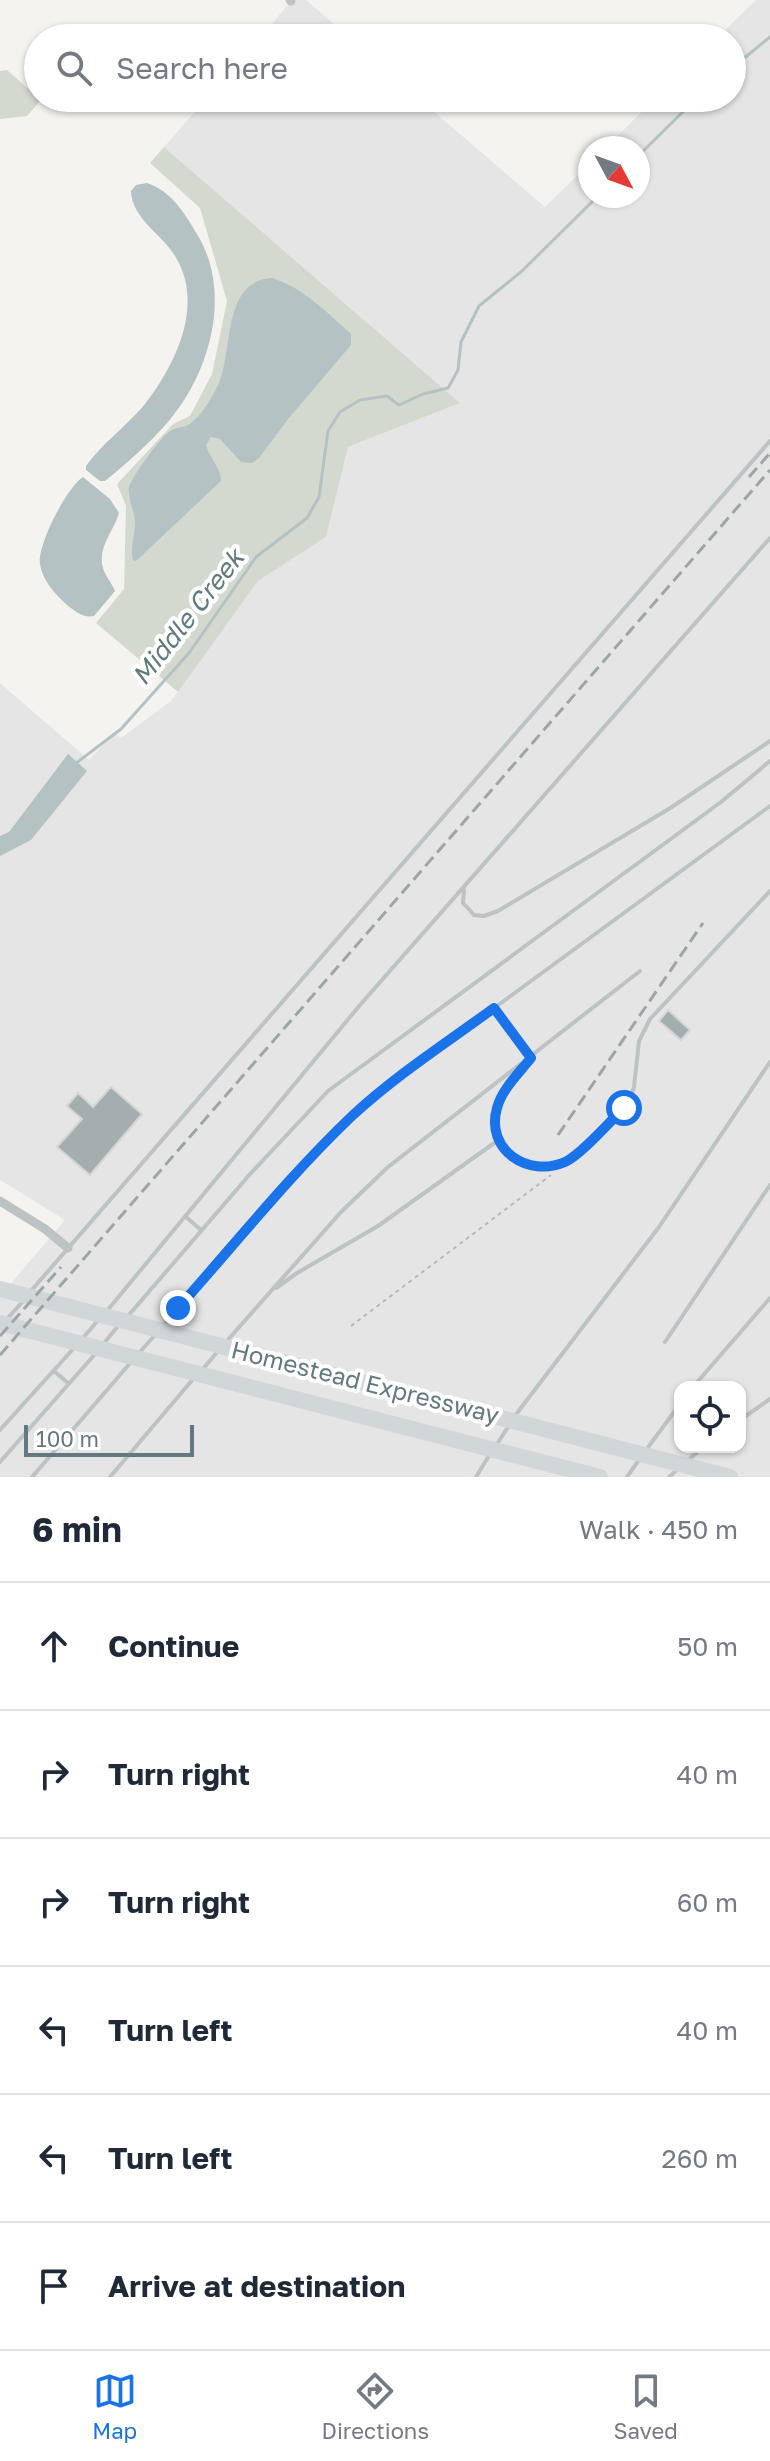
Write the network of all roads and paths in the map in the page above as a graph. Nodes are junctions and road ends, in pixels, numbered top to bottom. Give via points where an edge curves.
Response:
1 (770, 441) edge
2 (770, 538) edge
3 (770, 741) edge
4 (770, 761) edge
5 (770, 806) edge
6 (467, 885) junction
7 (770, 891) edge
8 (640, 971) dead end
9 (494, 1008) junction
10 (531, 1058) junction
11 (770, 1062) edge
12 (497, 1141) junction
13 (569, 1161) junction
14 (770, 1185) edge
15 (0, 1201) edge
16 (186, 1217) junction
17 (201, 1230) junction
18 (68, 1248) junction
19 (0, 1289) edge
20 (268, 1294) junction
21 (770, 1298) edge
22 (0, 1325) edge
23 (351, 1326) dead end
24 (665, 1342) dead end
25 (54, 1371) junction
26 (698, 1381) edge
27 (69, 1384) junction
28 (770, 1399) edge
29 (674, 1412) edge
30 (746, 1416) edge
31 (0, 1430) edge
32 (696, 1453) edge
33 (0, 1462) edge
34 (32, 1477) edge
35 (110, 1477) edge
36 (476, 1477) edge
37 (600, 1477) edge
38 (627, 1477) edge
39 (669, 1477) edge
40 (730, 1477) edge

1 - 18 lane
2 - 6 lane
3 - 6 lane via 498,911 484,916 467,910 462,896
4 - 17 lane via 328,1091
5 - 9 lane
6 - 16 lane via 312,1061
7 - 13 lane via 650,1019 639,1041 631,1096
8 - 10 lane
9 - 10 lane
9 - 34 lane via 389,1085 325,1143
10 - 12 lane via 498,1104
10 - 20 lane via 388,1167
11 - 36 lane via 659,1227 524,1402
12 - 13 lane via 519,1161 552,1166
12 - 20 lane via 437,1187
13 - 23 path
14 - 24 lane
15 - 18 street
16 - 17 lane
16 - 25 lane
17 - 27 lane
18 - 22 lane
19 - 40 highway, Homestead Expressway
20 - 35 lane
21 - 26 lane
22 - 37 highway, Homestead Expressway
25 - 27 lane
25 - 31 lane
27 - 33 lane
28 - 30 lane
29 - 38 lane
32 - 39 lane

